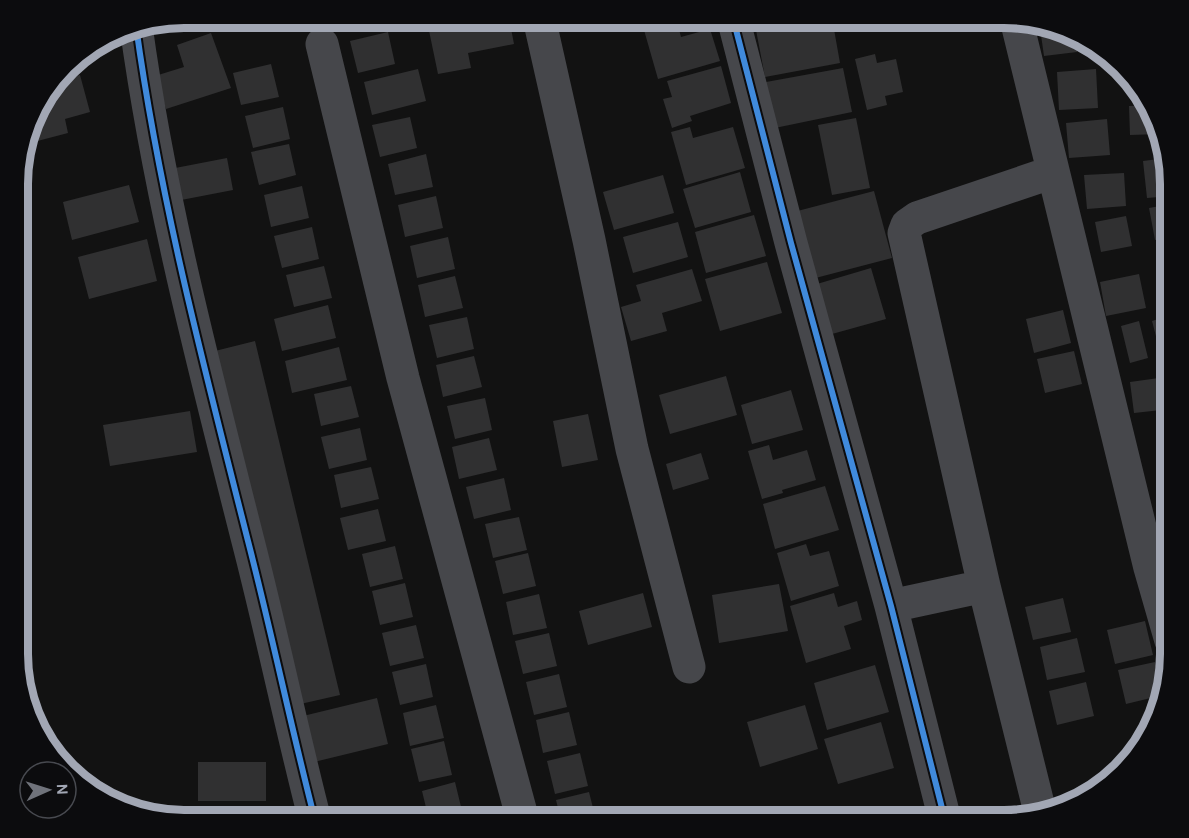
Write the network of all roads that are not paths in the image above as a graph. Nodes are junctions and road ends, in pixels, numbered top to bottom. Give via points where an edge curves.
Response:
1 (542, 29) edge
2 (736, 29) edge
3 (1019, 30) edge
4 (137, 36) edge
5 (322, 44) dead end
6 (1053, 172) junction
7 (1160, 566) edge
8 (984, 586) junction
9 (891, 606) junction
10 (689, 667) dead end
11 (1038, 805) edge
12 (312, 809) edge
13 (521, 809) edge
14 (942, 810) edge

1 - 10 street via 632,449
2 - 9 street
3 - 6 street
4 - 12 street via 169,215
5 - 13 street via 403,378
6 - 7 street
6 - 8 street via 917,218 904,233
8 - 9 street
8 - 11 street
9 - 14 street

